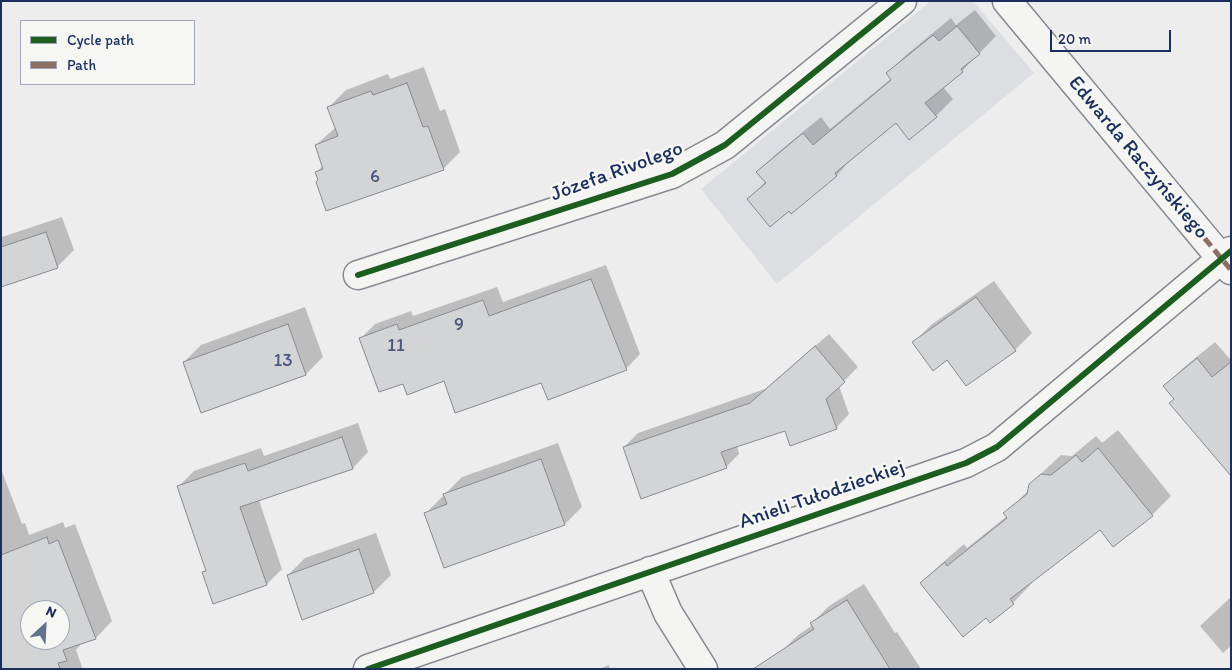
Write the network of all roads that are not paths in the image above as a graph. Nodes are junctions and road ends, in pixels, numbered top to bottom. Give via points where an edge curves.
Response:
1 (902, 1) edge
2 (1007, 1) edge
3 (1228, 260) edge
4 (358, 275) dead end
5 (650, 571) junction
6 (368, 669) edge
7 (702, 669) edge

1 - 4 street, Józefa Rivolego via 725,145 672,174
2 - 3 street, Edwarda Raczyńskiego
3 - 5 street, Anieli Tułodzieckiej via 997,447 966,463
5 - 6 street, Anieli Tułodzieckiej
5 - 7 street via 668,613

